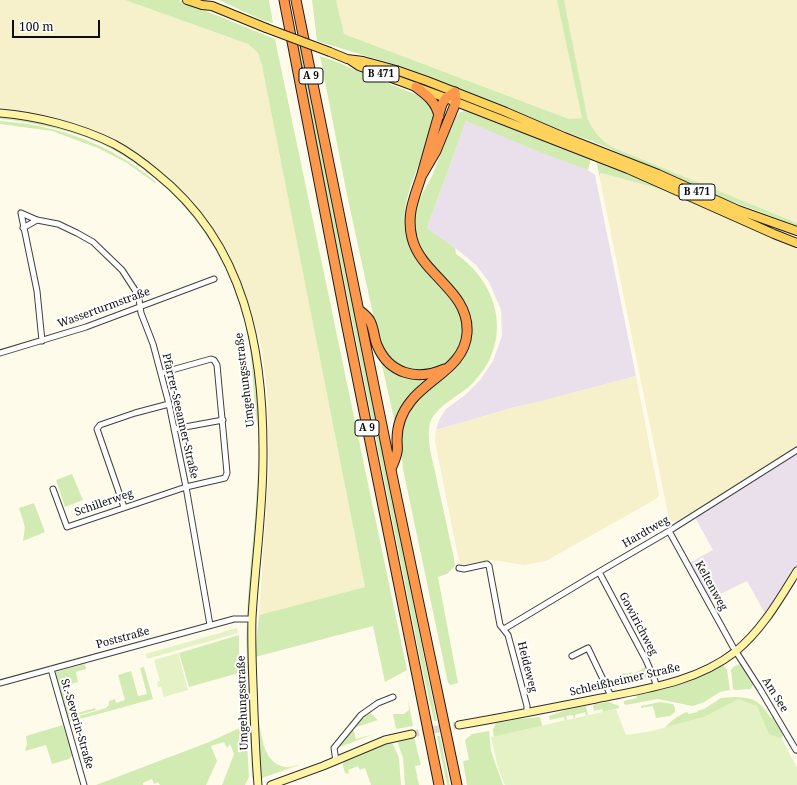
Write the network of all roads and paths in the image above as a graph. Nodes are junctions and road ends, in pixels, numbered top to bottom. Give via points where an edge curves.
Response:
1 (187, 0) edge
2 (206, 0) edge
3 (284, 0) edge
4 (296, 0) edge
5 (212, 6) junction
6 (347, 58) junction
7 (416, 87) junction
8 (455, 92) junction
9 (446, 98) junction
10 (456, 102) junction
11 (0, 113) edge
12 (439, 116) junction
13 (584, 149) junction
14 (599, 154) junction
15 (422, 175) junction
16 (37, 220) junction
17 (23, 228) junction
18 (797, 231) edge
19 (797, 242) edge
20 (214, 278) dead end
21 (140, 307) junction
22 (360, 310) junction
23 (42, 341) junction
24 (0, 354) edge
25 (451, 366) junction
26 (161, 373) junction
27 (169, 404) junction
28 (223, 420) junction
29 (174, 429) junction
30 (797, 450) edge
31 (391, 470) junction
32 (186, 486) junction
33 (54, 489) dead end
34 (124, 507) junction
35 (669, 531) junction
36 (459, 568) dead end
37 (797, 571) edge
38 (599, 572) junction
39 (252, 619) junction
40 (210, 625) junction
41 (504, 630) junction
42 (735, 651) junction
43 (572, 656) dead end
44 (50, 669) junction
45 (0, 683) edge
46 (656, 686) junction
47 (611, 696) junction
48 (393, 697) dead end
49 (527, 712) junction
50 (459, 725) tunnel mouth
51 (412, 734) tunnel mouth
52 (796, 750) dead end
53 (336, 761) junction
54 (84, 785) edge
55 (258, 785) edge
56 (271, 785) edge
57 (439, 785) edge
58 (457, 785) edge

1 - 5 main road, B 471
2 - 5 main road, B 471
3 - 57 highway, A 9
4 - 22 highway, A 9
5 - 6 main road, B 471, bridge
6 - 7 main road, B 471 via 359,66
6 - 8 main road, B 471 via 396,70
7 - 9 main road, B 471
7 - 12 highway via 433,101
8 - 9 highway
8 - 10 highway
8 - 13 main road, B 471 via 506,112
9 - 10 main road, B 471
9 - 12 highway
10 - 13 main road, B 471
10 - 15 highway via 436,151
11 - 39 street, Umgehungsstraße via 77,128 110,142 133,156 168,182 184,198 216,240 230,265 241,291 256,352 262,418 263,460
12 - 15 highway
13 - 14 main road, B 471
14 - 18 main road, B 471 via 658,174 738,210
14 - 19 main road, B 471 via 774,234
15 - 25 highway via 410,217 412,240 426,264 454,294 467,322 464,345
16 - 17 street
16 - 17 street, Pfarrer-Seeanner-Straße via 21,213
16 - 21 street, Pfarrer-Seeanner-Straße via 58,224 93,242 129,279
17 - 23 street via 37,291
20 - 21 street, Wasserturmstraße
21 - 23 street, Wasserturmstraße
21 - 26 street, Pfarrer-Seeanner-Straße
22 - 25 highway via 371,321 378,345 386,360 404,373 425,375
22 - 31 highway, A 9
23 - 24 street, Wasserturmstraße
25 - 31 highway via 416,396 404,412 399,423 397,451
26 - 27 street, Pfarrer-Seeanner-Straße
26 - 28 street via 214,360 217,365
27 - 29 street, Pfarrer-Seeanner-Straße
27 - 34 street via 100,425 97,429
28 - 29 street
28 - 32 street, Schillerweg via 227,474 225,478
29 - 32 street, Pfarrer-Seeanner-Straße
30 - 35 street, Hardtweg
31 - 58 highway, A 9
32 - 34 street, Schillerweg
32 - 40 street, Pfarrer-Seeanner-Straße
33 - 34 street, Schillerweg via 67,527
35 - 38 street, Hardtweg
35 - 42 street, Keltenweg
36 - 41 street, Heideweg via 487,564 489,566 500,625
37 - 42 street, Schleißheimer Straße via 764,622
38 - 41 street, Hardtweg
38 - 46 street, Gowirichweg via 646,660
39 - 40 street, Poststraße via 234,619
39 - 55 street, Umgehungsstraße
40 - 44 street, Poststraße
41 - 49 street, Heideweg via 512,647
42 - 46 street, Schleißheimer Straße via 693,676
42 - 52 street, Am See
43 - 47 street via 588,648
44 - 45 street, Poststraße
44 - 54 street, St.-Severin-Straße
46 - 47 street, Schleißheimer Straße
47 - 49 street, Schleißheimer Straße
48 - 53 street via 374,705 361,715 334,748
49 - 50 street, Schleißheimer Straße
51 - 53 street via 385,740
53 - 56 street

